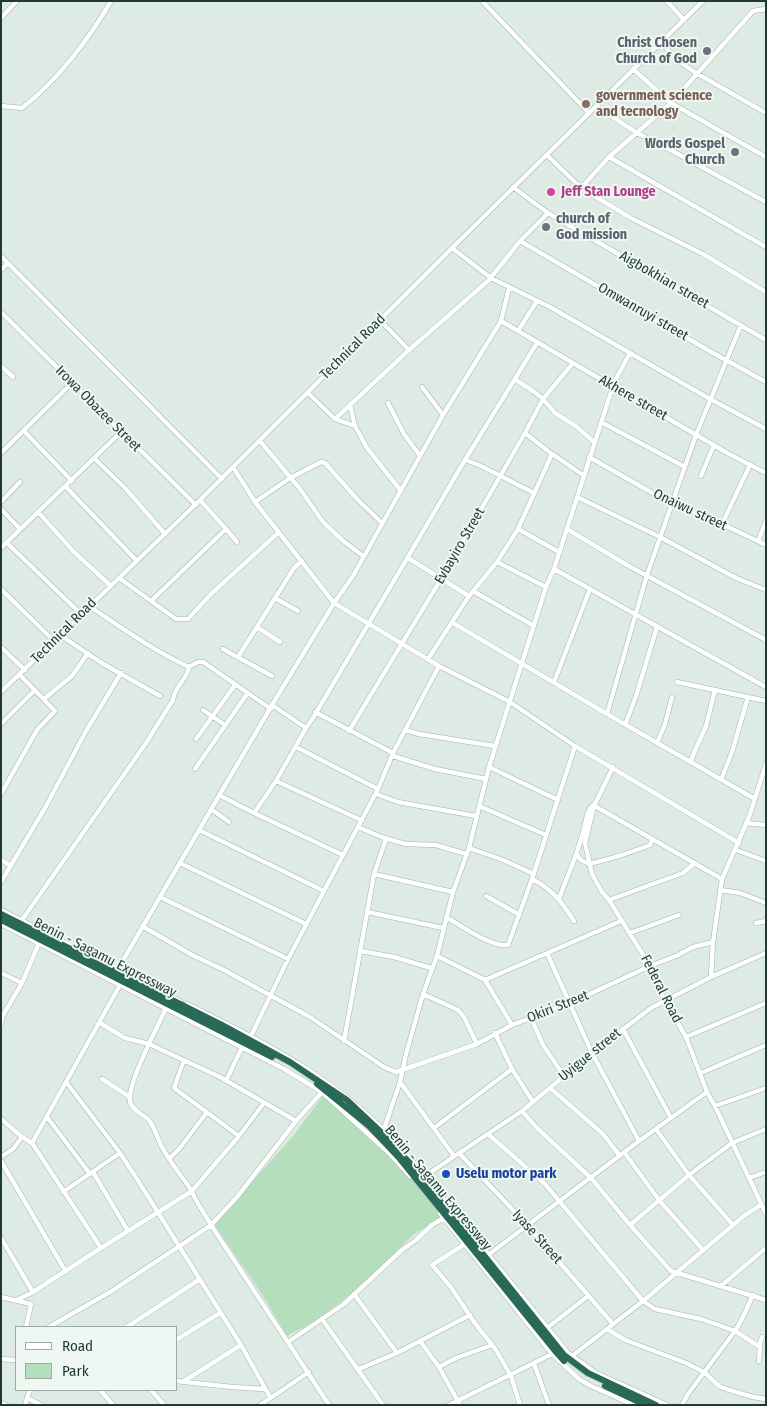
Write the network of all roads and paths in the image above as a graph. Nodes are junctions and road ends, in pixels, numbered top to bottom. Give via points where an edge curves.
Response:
1 (18, 1) edge
2 (111, 1) edge
3 (482, 1) edge
4 (667, 1) edge
5 (704, 1) edge
6 (766, 10) edge
7 (1, 18) edge
8 (684, 20) junction
9 (660, 42) junction
10 (633, 69) junction
11 (696, 73) junction
12 (671, 103) junction
13 (1, 106) edge
14 (596, 106) junction
15 (589, 113) junction
16 (766, 113) edge
17 (636, 133) junction
18 (547, 156) junction
19 (609, 157) junction
20 (766, 157) edge
21 (513, 187) junction
22 (581, 188) junction
23 (766, 202) edge
24 (548, 213) junction
25 (520, 241) junction
26 (766, 247) edge
27 (452, 248) junction
28 (1, 256) edge
29 (8, 263) junction
30 (1, 270) edge
31 (491, 278) junction
32 (509, 288) junction
33 (766, 292) edge
34 (537, 301) junction
35 (1, 312) edge
36 (380, 320) junction
37 (501, 321) junction
38 (741, 325) junction
39 (518, 331) junction
40 (766, 340) edge
41 (537, 343) junction
42 (408, 350) junction
43 (630, 353) junction
44 (727, 360) junction
45 (573, 363) junction
46 (1, 366) edge
47 (12, 377) dead end
48 (516, 380) junction
49 (766, 382) edge
50 (72, 383) junction
51 (612, 386) junction
52 (422, 387) dead end
53 (308, 393) junction
54 (543, 399) junction
55 (710, 399) junction
56 (388, 403) dead end
57 (350, 405) junction
58 (443, 415) junction
59 (335, 419) junction
60 (601, 422) junction
61 (355, 426) junction
62 (766, 429) edge
63 (24, 431) junction
64 (121, 432) junction
65 (525, 433) junction
66 (696, 434) junction
67 (260, 441) junction
68 (594, 442) junction
69 (714, 445) junction
70 (1, 453) edge
71 (552, 454) junction
72 (420, 456) junction
73 (589, 457) junction
74 (95, 459) junction
75 (465, 460) junction
76 (750, 465) junction
77 (233, 467) junction
78 (685, 467) junction
79 (766, 473) edge
80 (500, 475) junction
81 (583, 475) junction
82 (701, 476) dead end
83 (290, 478) junction
84 (222, 479) junction
85 (72, 481) junction
86 (20, 482) dead end
87 (66, 487) junction
88 (400, 491) junction
89 (534, 493) junction
90 (577, 497) junction
91 (200, 500) junction
92 (1, 502) edge
93 (255, 502) junction
94 (196, 504) junction
95 (672, 504) junction
96 (1, 509) edge
97 (39, 512) junction
98 (766, 521) edge
99 (382, 523) junction
100 (722, 524) junction
101 (20, 529) junction
102 (226, 529) junction
103 (518, 529) junction
104 (566, 529) junction
105 (279, 532) junction
106 (165, 534) junction
107 (660, 537) junction
108 (758, 541) junction
109 (237, 542) dead end
110 (7, 543) junction
111 (766, 545) edge
112 (1, 548) edge
113 (559, 552) junction
114 (363, 556) junction
115 (408, 558) junction
116 (137, 561) junction
117 (302, 561) junction
118 (497, 562) junction
119 (554, 569) junction
120 (647, 575) junction
121 (119, 578) junction
122 (441, 579) junction
123 (111, 586) junction
124 (546, 587) junction
125 (1, 589) edge
126 (590, 589) junction
127 (766, 590) edge
128 (473, 591) junction
129 (469, 596) junction
130 (275, 598) junction
131 (151, 601) junction
132 (334, 602) junction
133 (89, 606) junction
134 (298, 610) dead end
135 (81, 614) junction
136 (635, 614) junction
137 (453, 623) junction
138 (369, 624) junction
139 (534, 626) junction
140 (657, 626) junction
141 (257, 627) junction
142 (60, 635) junction
143 (766, 640) edge
144 (54, 641) junction
145 (280, 642) dead end
146 (401, 644) junction
147 (1, 647) edge
148 (223, 649) dead end
149 (88, 653) junction
150 (238, 657) junction
151 (428, 660) junction
152 (522, 664) junction
153 (439, 666) junction
154 (189, 667) junction
155 (25, 670) junction
156 (121, 673) junction
157 (20, 674) junction
158 (272, 676) dead end
159 (554, 682) junction
160 (677, 682) dead end
161 (234, 685) junction
162 (766, 687) edge
163 (35, 690) junction
164 (714, 690) junction
165 (1, 692) edge
166 (247, 694) junction
167 (160, 696) dead end
168 (672, 697) dead end
169 (748, 697) junction
170 (44, 700) junction
171 (766, 701) edge
172 (510, 702) junction
173 (272, 707) junction
174 (203, 710) dead end
175 (315, 712) junction
176 (606, 714) junction
177 (212, 717) junction
178 (1, 724) edge
179 (226, 725) junction
180 (625, 725) junction
181 (306, 728) junction
182 (406, 730) junction
183 (349, 731) junction
184 (196, 739) dead end
185 (657, 743) junction
186 (496, 746) junction
187 (575, 746) junction
188 (296, 747) junction
189 (393, 755) junction
190 (690, 762) junction
191 (766, 764) edge
192 (489, 767) junction
193 (613, 767) junction
194 (195, 769) dead end
195 (486, 779) junction
196 (721, 780) junction
197 (276, 781) junction
198 (760, 782) junction
199 (766, 783) edge
200 (377, 792) junction
201 (1, 794) edge
202 (219, 794) junction
203 (754, 799) junction
204 (558, 800) junction
205 (594, 804) junction
206 (479, 806) junction
207 (211, 809) junction
208 (254, 813) junction
209 (476, 816) junction
210 (362, 820) junction
211 (229, 822) dead end
212 (746, 823) junction
213 (766, 825) edge
214 (358, 827) junction
215 (199, 830) junction
216 (546, 835) junction
217 (386, 839) junction
218 (652, 840) junction
219 (739, 843) junction
220 (469, 848) junction
221 (736, 850) junction
222 (466, 854) junction
223 (343, 855) junction
224 (577, 855) junction
225 (1, 860) edge
226 (766, 861) edge
227 (180, 863) junction
228 (695, 863) junction
229 (589, 864) junction
230 (10, 866) junction
231 (374, 874) junction
232 (534, 874) junction
233 (722, 879) junction
234 (532, 880) junction
235 (1, 882) edge
236 (324, 890) junction
237 (720, 890) junction
238 (452, 892) junction
239 (486, 896) dead end
240 (160, 897) junction
241 (559, 899) junction
242 (609, 900) junction
243 (766, 903) edge
244 (1, 910) edge
245 (368, 912) junction
246 (1, 914) edge
247 (518, 914) junction
248 (679, 915) dead end
249 (446, 917) junction
250 (1, 920) edge
251 (22, 920) junction
252 (621, 920) junction
253 (574, 921) dead end
254 (766, 921) edge
255 (756, 923) dead end
256 (1, 924) edge
257 (306, 924) junction
258 (142, 926) junction
259 (443, 928) junction
260 (630, 933) junction
261 (713, 942) junction
262 (39, 943) junction
263 (361, 951) junction
264 (547, 952) junction
265 (766, 953) edge
266 (437, 956) junction
267 (288, 959) junction
268 (650, 966) junction
269 (431, 968) junction
270 (118, 969) junction
271 (1, 973) edge
272 (711, 977) junction
273 (484, 980) junction
274 (22, 983) junction
275 (120, 985) junction
276 (423, 994) junction
277 (271, 996) junction
278 (666, 1001) junction
279 (570, 1003) junction
280 (766, 1003) edge
281 (166, 1008) junction
282 (531, 1018) junction
283 (100, 1023) junction
284 (1, 1025) edge
285 (512, 1025) junction
286 (623, 1029) junction
287 (495, 1033) junction
288 (686, 1037) junction
289 (250, 1038) junction
290 (344, 1041) junction
291 (150, 1044) junction
292 (477, 1044) junction
293 (766, 1045) edge
294 (242, 1047) junction
295 (592, 1053) junction
296 (281, 1059) junction
297 (184, 1060) junction
298 (512, 1069) junction
299 (402, 1070) junction
300 (701, 1073) junction
301 (564, 1076) junction
302 (102, 1079) dead end
303 (226, 1081) junction
304 (66, 1082) junction
305 (400, 1082) junction
306 (550, 1088) junction
307 (766, 1088) edge
308 (322, 1092) junction
309 (707, 1092) junction
310 (130, 1097) junction
311 (533, 1102) junction
312 (264, 1103) junction
313 (715, 1106) junction
314 (522, 1111) junction
315 (207, 1112) junction
316 (47, 1117) junction
317 (670, 1118) junction
318 (1, 1119) edge
319 (296, 1121) junction
320 (434, 1128) junction
321 (384, 1129) junction
322 (766, 1129) edge
323 (656, 1130) junction
324 (488, 1134) junction
325 (239, 1136) junction
326 (22, 1137) junction
327 (639, 1141) junction
328 (32, 1143) junction
329 (732, 1143) junction
330 (120, 1153) junction
331 (456, 1154) junction
332 (622, 1154) junction
333 (170, 1158) junction
334 (1, 1159) edge
335 (766, 1172) edge
336 (91, 1173) junction
337 (689, 1175) junction
338 (425, 1176) junction
339 (591, 1178) junction
340 (749, 1178) junction
341 (192, 1191) junction
342 (63, 1192) junction
343 (659, 1200) junction
344 (559, 1201) junction
345 (761, 1205) junction
346 (157, 1213) junction
347 (766, 1214) edge
348 (444, 1218) junction
349 (211, 1225) junction
350 (630, 1225) junction
351 (733, 1225) junction
352 (528, 1226) junction
353 (128, 1231) junction
354 (1, 1238) edge
355 (465, 1244) junction
356 (179, 1246) junction
357 (101, 1248) junction
358 (766, 1248) edge
359 (703, 1250) junction
360 (488, 1255) junction
361 (66, 1272) junction
362 (676, 1273) junction
363 (200, 1279) junction
364 (721, 1286) junction
365 (33, 1292) junction
366 (354, 1294) junction
367 (753, 1295) junction
368 (588, 1296) junction
369 (1, 1297) edge
370 (17, 1300) junction
371 (766, 1300) edge
372 (643, 1301) junction
373 (220, 1313) junction
374 (470, 1315) junction
375 (322, 1319) junction
376 (613, 1324) junction
377 (26, 1326) edge
378 (51, 1326) edge
379 (128, 1326) edge
380 (547, 1328) junction
381 (607, 1329) junction
382 (735, 1331) junction
383 (762, 1337) dead end
384 (178, 1339) edge
385 (420, 1341) junction
386 (288, 1342) junction
387 (241, 1345) junction
388 (492, 1345) junction
389 (759, 1346) junction
390 (397, 1353) junction
391 (552, 1354) junction
392 (572, 1356) junction
393 (1, 1359) edge
394 (15, 1360) edge
395 (759, 1361) dead end
396 (534, 1364) junction
397 (440, 1367) junction
398 (359, 1368) junction
399 (309, 1372) junction
400 (704, 1372) junction
401 (511, 1376) junction
402 (178, 1381) edge
403 (184, 1381) junction
404 (265, 1389) junction
405 (30, 1391) edge
406 (101, 1391) edge
407 (152, 1391) edge
408 (270, 1397) junction
409 (27, 1398) junction
410 (766, 1399) edge
411 (460, 1402) edge
412 (1, 1403) edge
413 (6, 1405) edge
414 (25, 1405) edge
415 (41, 1405) edge
416 (113, 1405) edge
417 (164, 1405) edge
418 (260, 1405) edge
419 (329, 1405) edge
420 (383, 1405) edge
421 (449, 1405) edge
422 (520, 1405) edge
423 (549, 1405) edge
424 (634, 1405) edge
425 (645, 1405) edge
426 (656, 1405) edge
427 (667, 1405) edge
428 (682, 1405) edge

1 - 7 street
2 - 13 street via 55,78 22,108
3 - 15 street
4 - 8 street
5 - 8 street, Technical Road
6 - 11 street via 753,11
8 - 9 street, Technical Road
9 - 10 street, Technical Road
9 - 11 street
10 - 12 street
10 - 14 street, Technical Road
11 - 12 street
11 - 16 street
12 - 17 street
12 - 20 street
14 - 15 street, Technical Road
14 - 17 street
15 - 18 street, Technical Road
17 - 19 street
17 - 23 street
18 - 21 street, Technical Road
18 - 22 street
19 - 22 street
19 - 26 street
21 - 24 street, Aigbokhian street
21 - 27 street, Technical Road
22 - 33 street
24 - 25 street
24 - 38 street, Aigbokhian street
25 - 31 street
25 - 44 street, Omwanruyi street
27 - 31 street
27 - 36 street, Technical Road
28 - 29 street
29 - 30 street
29 - 84 street
31 - 32 street
31 - 42 street
32 - 34 street
32 - 37 street
34 - 39 street
34 - 43 street
35 - 50 street, Irowa Obazee Street
36 - 42 street
36 - 53 street, Technical Road
37 - 39 street, Akhere street
37 - 58 street
38 - 40 street, Aigbokhian street
38 - 44 street
39 - 41 street, Akhere street
41 - 45 street, Akhere street
41 - 48 street
42 - 57 street
43 - 51 street
43 - 55 street
44 - 49 street, Omwanruyi street
44 - 55 street
45 - 51 street, Akhere street
45 - 54 street, Evbayiro Street
46 - 47 street
48 - 54 street
48 - 75 street
50 - 63 street
50 - 64 street, Irowa Obazee Street
51 - 60 street
51 - 66 street, Akhere street
52 - 58 street
53 - 59 street
53 - 67 street, Technical Road
54 - 65 street, Evbayiro Street
54 - 68 street via 555,413
55 - 62 street
55 - 66 street
56 - 72 street
57 - 59 street
57 - 61 street
58 - 72 street
59 - 61 street
60 - 68 street
60 - 78 street
61 - 88 street via 367,448
63 - 70 street
63 - 85 street
64 - 74 street
64 - 94 street, Irowa Obazee Street
65 - 71 street
65 - 80 street, Evbayiro Street
66 - 69 street, Akhere street
66 - 78 street
67 - 77 street, Technical Road
67 - 83 street
68 - 73 street
69 - 76 street, Akhere street
69 - 82 street
71 - 81 street
71 - 89 street
72 - 88 street
73 - 81 street
73 - 95 street, Onaiwu street
74 - 85 street
74 - 106 street
75 - 80 street
75 - 115 street
76 - 79 street, Akhere street
76 - 100 street
77 - 84 street, Technical Road
77 - 93 street
78 - 95 street
80 - 89 street
80 - 122 street, Evbayiro Street
81 - 90 street
83 - 93 street
83 - 99 street via 325,463
83 - 114 street via 324,522
84 - 91 street, Technical Road
85 - 87 street
86 - 92 street
87 - 97 street
87 - 116 street
88 - 99 street
89 - 103 street
90 - 104 street
90 - 107 street
91 - 94 street, Technical Road
91 - 102 street
93 - 105 street
94 - 106 street, Technical Road
95 - 100 street, Onaiwu street
95 - 107 street
96 - 101 street
97 - 101 street
97 - 123 street via 74,552
98 - 108 street
99 - 114 street
100 - 108 street, Onaiwu street
101 - 110 street
102 - 109 street
102 - 131 street
103 - 113 street
103 - 118 street
104 - 113 street
104 - 120 street
105 - 117 street
105 - 131 street via 188,619 176,619
106 - 116 street, Technical Road
107 - 120 street
107 - 127 street via 736,578
108 - 111 street, Onaiwu street
110 - 112 street
110 - 135 street
113 - 119 street
114 - 132 street
115 - 122 street
115 - 138 street
116 - 121 street, Technical Road
117 - 130 street
117 - 132 street
118 - 124 street
118 - 128 street
119 - 124 street
119 - 126 street
120 - 136 street
120 - 143 street
121 - 123 street, Technical Road
121 - 131 street
122 - 129 street
122 - 146 street, Evbayiro Street
123 - 133 street, Technical Road
124 - 139 street
125 - 144 street
126 - 136 street
126 - 159 street
128 - 129 street
128 - 139 street
129 - 137 street
130 - 134 street
130 - 141 street
132 - 138 street
132 - 173 street
133 - 135 street, Technical Road
133 - 154 street via 141,641
135 - 142 street, Technical Road
136 - 140 street
136 - 176 street
137 - 151 street
137 - 152 street
138 - 146 street
138 - 175 street
139 - 152 street
140 - 162 street
140 - 180 street
141 - 145 street
141 - 150 street
142 - 144 street, Technical Road
142 - 149 street
144 - 155 street, Technical Road
146 - 151 street
146 - 183 street, Evbayiro Street
147 - 155 street
148 - 150 street
149 - 156 street
149 - 170 street via 72,676
150 - 158 street
151 - 153 street
152 - 159 street
152 - 172 street
153 - 172 street
153 - 182 street
154 - 161 street via 203,662
154 - 251 street via 188,674 174,692 173,700 146,743
155 - 157 street, Technical Road
156 - 167 street
156 - 230 street
157 - 163 street
157 - 165 street, Technical Road
159 - 176 street
160 - 164 street
161 - 166 street
161 - 177 street
163 - 170 street
163 - 178 street
164 - 169 street
164 - 190 street via 706,726
166 - 173 street
166 - 179 street
168 - 185 street
169 - 171 street
169 - 196 street
170 - 201 street via 54,712 37,730
172 - 186 street
172 - 187 street
173 - 181 street
173 - 202 street
174 - 177 street
175 - 181 street
175 - 183 street
176 - 180 street
177 - 179 street
177 - 184 street
179 - 194 street
180 - 185 street
181 - 188 street
182 - 186 street
182 - 189 street
183 - 189 street
185 - 190 street
186 - 192 street
187 - 193 street
187 - 204 street
188 - 197 street
188 - 200 street
189 - 195 street via 435,769
189 - 200 street
190 - 196 street
191 - 198 street
192 - 195 street
192 - 204 street
193 - 205 street, Federal Road
193 - 219 street
195 - 206 street
196 - 203 street
197 - 208 street
197 - 210 street
198 - 199 street
198 - 203 street
200 - 209 street via 398,802
200 - 210 street
202 - 207 street
202 - 208 street
203 - 212 street
204 - 216 street
205 - 218 street
205 - 224 street via 586,818
205 - 229 street, Federal Road via 585,843
206 - 209 street
206 - 216 street
207 - 211 street
207 - 215 street
208 - 223 street
209 - 220 street
210 - 214 street
212 - 213 street
212 - 219 street
214 - 217 street
214 - 223 street
215 - 227 street
215 - 236 street
216 - 232 street
217 - 222 street via 406,844 436,845
217 - 231 street
218 - 228 street
218 - 229 street via 629,853
219 - 221 street
220 - 222 street
220 - 232 street
221 - 226 street
221 - 233 street
222 - 238 street
223 - 236 street
224 - 229 street
224 - 241 street
225 - 230 street
227 - 240 street
227 - 257 street
228 - 233 street
228 - 242 street via 683,873
229 - 242 street, Federal Road
230 - 235 street
231 - 238 street
231 - 245 street
232 - 234 street
233 - 237 street
234 - 241 street via 545,886
234 - 247 street
236 - 257 street
237 - 243 street via 740,893
237 - 261 street
238 - 249 street
239 - 247 street
240 - 258 street
240 - 267 street
241 - 253 street
242 - 252 street, Federal Road
244 - 251 street
245 - 259 street
245 - 263 street
246 - 289 highway
247 - 249 street via 505,946
248 - 260 street
249 - 259 street
250 - 296 highway, Benin - Sagamu Expressway
251 - 270 street
252 - 260 street, Federal Road
252 - 264 street
254 - 255 street
256 - 262 street
257 - 267 street
258 - 270 street
258 - 277 street
259 - 266 street
260 - 268 street, Federal Road
261 - 268 street, Okiri Street
261 - 272 street
262 - 274 street
262 - 275 street
263 - 269 street
263 - 290 street
264 - 273 street
264 - 279 street
265 - 272 street, Uyigue street
266 - 269 street
266 - 273 street
267 - 277 street
268 - 278 street, Federal Road
268 - 279 street, Okiri Street
269 - 276 street
270 - 289 street
271 - 274 street
272 - 278 street, Uyigue street
273 - 285 street
274 - 284 street via 2,1017
275 - 281 street
275 - 283 street
276 - 292 street via 458,1010
276 - 299 street
277 - 289 street
277 - 290 street via 310,1017
278 - 286 street, Uyigue street
278 - 288 street, Federal Road
279 - 282 street, Okiri Street
279 - 295 street
280 - 288 street
281 - 291 street
281 - 294 street
282 - 285 street, Okiri Street
282 - 301 street via 543,1045
283 - 291 street via 126,1038
283 - 304 street
285 - 287 street, Okiri Street
286 - 295 street, Uyigue street
286 - 317 street
287 - 292 street, Okiri Street
287 - 298 street
288 - 300 street, Federal Road
289 - 296 highway
289 - 321 street via 324,1079
290 - 299 street via 390,1071
291 - 297 street
291 - 310 street
292 - 299 street, Okiri Street
293 - 300 street
294 - 303 street
294 - 308 street
295 - 301 street, Uyigue street
295 - 327 street
296 - 425 highway, Benin - Sagamu Expressway via 333,1096 388,1146 565,1361 589,1378
296 - 426 highway via 310,1074 347,1100 391,1142 564,1355 588,1373
297 - 303 street
297 - 315 street via 174,1088
298 - 311 street
298 - 320 street
299 - 305 street
300 - 309 street, Federal Road
301 - 306 street, Uyigue street
302 - 310 street
303 - 312 street
304 - 316 street
304 - 330 street
305 - 320 street, Iyase Street
305 - 321 street
306 - 311 street, Uyigue street
306 - 332 street
307 - 313 street
308 - 319 street
308 - 348 street via 389,1152
309 - 313 street, Federal Road
309 - 317 street
310 - 333 street via 133,1107 148,1120
311 - 314 street, Uyigue street
312 - 319 street
312 - 325 street
313 - 329 street, Federal Road
314 - 324 street, Uyigue street
314 - 339 street
315 - 325 street
315 - 333 street
316 - 328 street
316 - 336 street
317 - 323 street
318 - 326 street
319 - 349 street
320 - 331 street, Iyase Street
321 - 338 street
322 - 329 street
323 - 327 street
323 - 337 street
324 - 331 street, Uyigue street
324 - 344 street via 545,1184
325 - 341 street
326 - 328 street
326 - 334 street
327 - 332 street
328 - 342 street
329 - 337 street
329 - 340 street, Federal Road
330 - 336 street
330 - 346 street
331 - 338 street, Uyigue street
331 - 352 street, Iyase Street
332 - 339 street
332 - 343 street
333 - 341 street
334 - 361 street
335 - 340 street
336 - 342 street
336 - 353 street
337 - 343 street
337 - 351 street
338 - 360 street
339 - 344 street
339 - 350 street
340 - 345 street, Federal Road
341 - 346 street
341 - 349 street
342 - 357 street
343 - 350 street
343 - 359 street
344 - 352 street
344 - 372 street
345 - 347 street, Federal Road
345 - 351 street
346 - 353 street
346 - 356 street
348 - 355 street
348 - 366 street via 402,1250
349 - 356 street
349 - 386 street
350 - 362 street
351 - 359 street
352 - 360 street
352 - 368 street, Iyase Street
353 - 357 street
354 - 365 street
355 - 374 street via 432,1265
355 - 391 street
356 - 363 street
356 - 378 street via 110,1292
357 - 361 street
358 - 364 street
359 - 362 street
360 - 380 street
361 - 365 street
362 - 364 street
362 - 372 street
363 - 373 street
363 - 379 street
364 - 367 street
365 - 370 street
366 - 375 street
366 - 390 street
367 - 371 street
367 - 382 street
368 - 376 street, Iyase Street
368 - 380 street
369 - 370 street
370 - 377 street via 31,1304
372 - 376 street
372 - 382 street via 655,1309 701,1319
373 - 384 street
373 - 387 street
374 - 385 street
374 - 388 street
375 - 386 street
375 - 398 street
376 - 381 street
380 - 392 street
381 - 392 street
381 - 400 street
382 - 389 street
382 - 400 street
383 - 389 street
385 - 390 street
385 - 397 street
386 - 399 street
387 - 403 street
387 - 404 street
388 - 397 street
388 - 401 street
389 - 395 street
390 - 398 street
391 - 396 street
391 - 424 street via 579,1379
392 - 427 street via 596,1373
393 - 394 street
396 - 401 street
396 - 423 street
397 - 411 street
398 - 420 street
399 - 408 street
399 - 419 street
400 - 410 street via 719,1386
400 - 428 street
401 - 411 street
401 - 422 street
402 - 403 street
403 - 404 street
404 - 408 street
405 - 409 street
406 - 416 street
407 - 417 street
408 - 418 street
409 - 414 street
409 - 415 street
411 - 421 street
412 - 413 street

